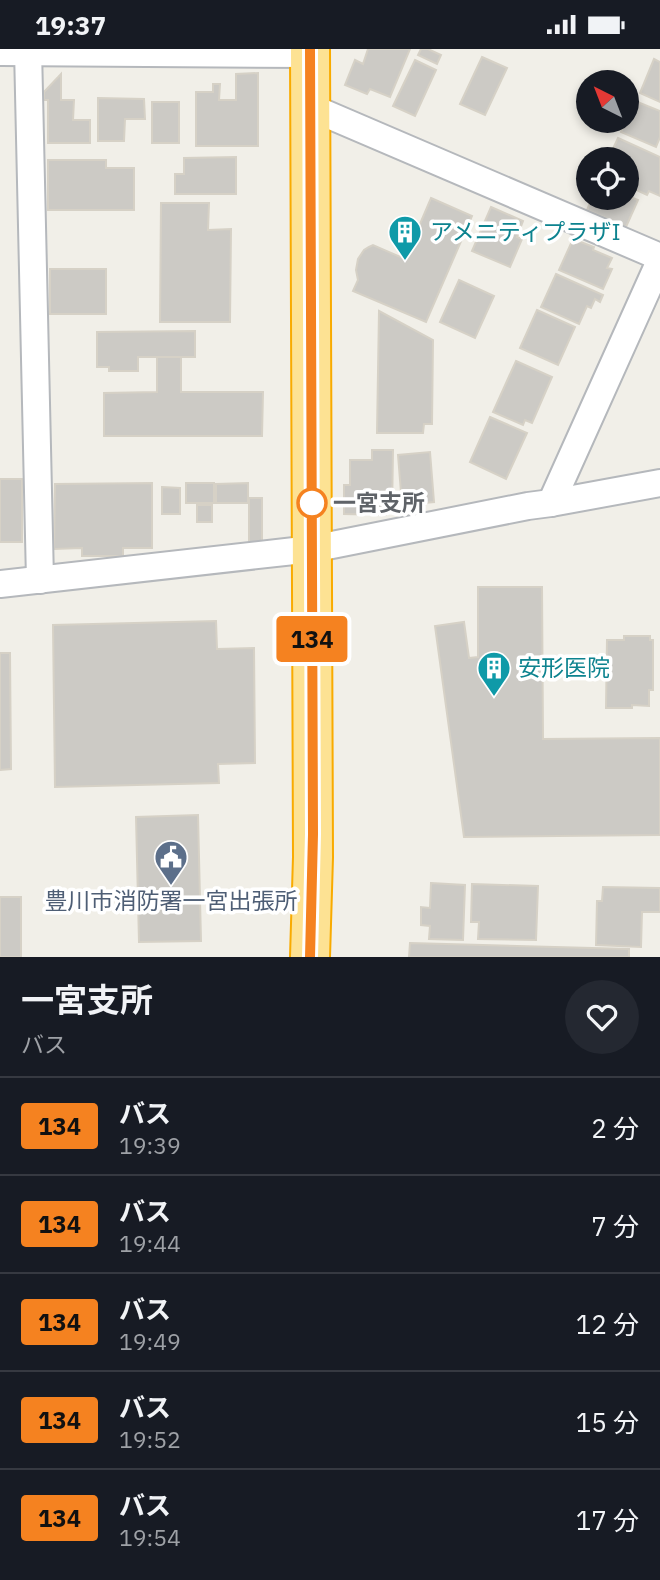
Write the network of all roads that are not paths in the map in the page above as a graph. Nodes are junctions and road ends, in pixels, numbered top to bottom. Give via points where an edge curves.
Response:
1 (28, 50) edge
2 (0, 52) edge
3 (310, 52) edge
4 (310, 107) junction
5 (660, 259) edge
6 (660, 483) edge
7 (551, 503) junction
8 (312, 549) junction
9 (40, 580) junction
10 (0, 584) edge
11 (310, 957) edge

1 - 2 street
1 - 3 street
1 - 9 street
3 - 4 highway
4 - 5 street
4 - 8 highway
5 - 7 street
6 - 7 street
7 - 8 street
8 - 9 street
8 - 11 highway
9 - 10 street

